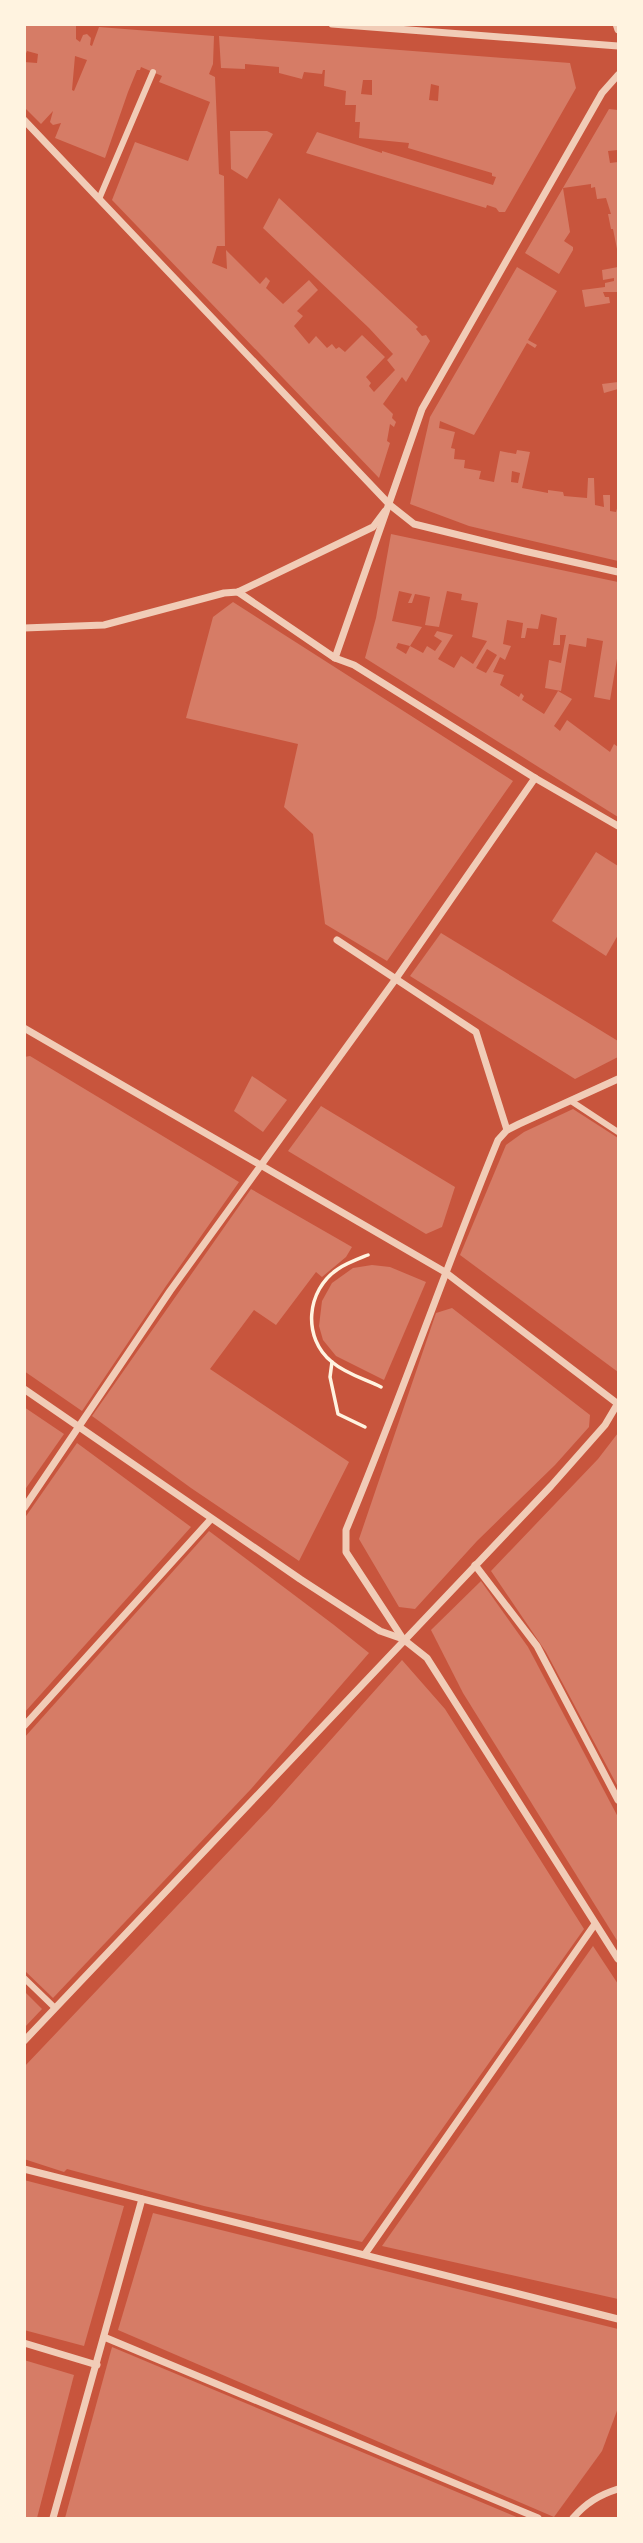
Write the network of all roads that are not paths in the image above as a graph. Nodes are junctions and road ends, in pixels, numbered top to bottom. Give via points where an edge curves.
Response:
1 (332, 24) edge
2 (616, 24) edge
3 (618, 30) edge
4 (618, 46) edge
5 (153, 72) dead end
6 (618, 75) edge
7 (24, 120) edge
8 (99, 199) junction
9 (390, 505) junction
10 (618, 572) edge
11 (238, 592) junction
12 (24, 628) edge
13 (335, 658) junction
14 (535, 778) junction
15 (618, 826) edge
16 (337, 940) dead end
17 (395, 979) junction
18 (24, 1028) edge
19 (618, 1079) edge
20 (571, 1101) junction
21 (507, 1130) junction
22 (618, 1132) edge
23 (261, 1165) junction
24 (444, 1272) junction
25 (24, 1390) edge
26 (618, 1403) edge
27 (80, 1427) junction
28 (24, 1508) edge
29 (211, 1519) junction
30 (475, 1565) junction
31 (403, 1639) junction
32 (24, 1726) edge
33 (618, 1800) edge
34 (595, 1924) junction
35 (618, 1959) edge
36 (24, 1978) edge
37 (55, 2008) junction
38 (24, 2041) edge
39 (24, 2169) edge
40 (142, 2199) junction
41 (365, 2254) junction
42 (618, 2319) edge
43 (104, 2337) junction
44 (24, 2343) edge
45 (97, 2365) junction
46 (618, 2490) edge
47 (53, 2518) edge
48 (538, 2518) edge
49 (573, 2518) edge

1 - 4 street
2 - 3 street
5 - 8 street
6 - 9 street via 602,93 422,409
7 - 8 street
8 - 9 street
9 - 10 street via 414,524
9 - 11 street via 373,527
9 - 13 street
11 - 12 street via 104,625
11 - 13 street
13 - 14 street via 376,678
14 - 15 street
14 - 17 street
16 - 17 street
17 - 21 street via 476,1032
17 - 23 street
18 - 23 street
19 - 20 street
20 - 21 street
20 - 22 street
21 - 24 street via 498,1140
23 - 24 street
23 - 27 street
24 - 26 street
24 - 31 street via 344,1541 346,1552
25 - 27 street
26 - 30 street via 605,1425
27 - 28 street
27 - 29 street
29 - 31 street via 380,1631
29 - 32 street
30 - 31 street
30 - 33 street via 537,1646
31 - 34 street via 427,1658
31 - 37 street
34 - 35 street
34 - 41 street
36 - 37 street
37 - 38 street
39 - 40 street
40 - 41 street
40 - 43 street
41 - 42 street
43 - 45 street
43 - 48 street
44 - 45 street
45 - 47 street
46 - 49 street via 588,2502

